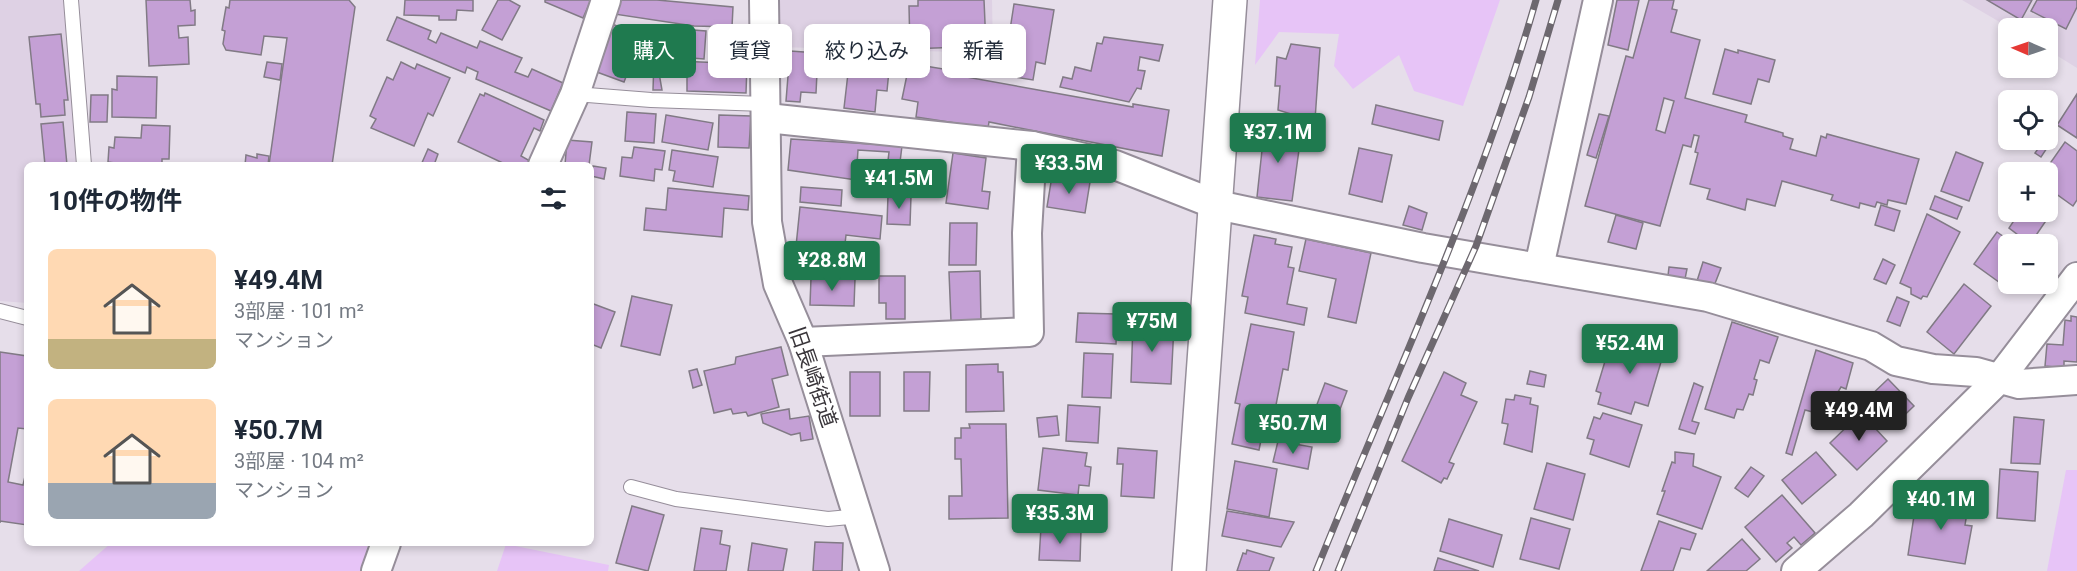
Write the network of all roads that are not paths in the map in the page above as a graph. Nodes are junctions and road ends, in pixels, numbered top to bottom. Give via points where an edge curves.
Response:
1 (71, 0) edge
2 (606, 0) edge
3 (764, 0) edge
4 (1230, 0) edge
5 (1598, 0) edge
6 (575, 94) junction
7 (767, 111) junction
8 (1032, 146) junction
9 (84, 162) edge
10 (544, 162) edge
11 (1217, 205) junction
12 (1539, 267) junction
13 (2077, 277) edge
14 (0, 312) edge
15 (24, 317) edge
16 (803, 342) junction
17 (1999, 379) junction
18 (2077, 380) edge
19 (631, 487) dead end
20 (860, 516) junction
21 (385, 546) edge
22 (376, 571) edge
23 (875, 571) edge
24 (1189, 571) edge
25 (1796, 571) edge

1 - 9 lane
2 - 6 street
3 - 7 street, 旧長崎街道
4 - 11 street
5 - 12 street
6 - 7 lane
6 - 10 street
7 - 8 street
7 - 16 street, 旧長崎街道 via 767,222 778,284
8 - 11 street via 1115,165
8 - 16 street via 1027,233 1029,333
11 - 12 street via 1423,248
11 - 24 street
12 - 17 street via 1708,297 1871,346 1896,361
13 - 17 street
14 - 15 lane
16 - 20 street, 旧長崎街道
17 - 18 street via 2019,384
17 - 25 street via 1861,515
19 - 20 lane via 676,499 828,519
20 - 23 street, 旧長崎街道
21 - 22 street

